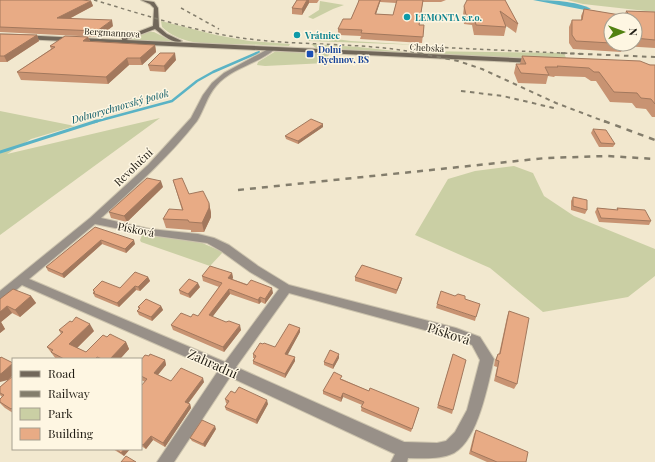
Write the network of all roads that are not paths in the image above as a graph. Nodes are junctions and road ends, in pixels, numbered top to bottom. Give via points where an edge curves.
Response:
1 (143, 0) edge
2 (156, 27) junction
3 (0, 36) edge
4 (115, 41) junction
5 (199, 45) junction
6 (272, 49) junction
7 (543, 61) edge
8 (92, 220) junction
9 (21, 280) junction
10 (286, 288) junction
11 (0, 297) edge
12 (227, 369) junction
13 (402, 456) edge
14 (165, 462) edge

1 - 2 street via 156,8
2 - 4 street
2 - 5 street via 176,41
3 - 4 street, Bergmannova
4 - 5 street, Bergmannova
5 - 6 street, Chebská
6 - 7 street, Chebská
6 - 8 street, Revoluční via 226,74 214,84 194,119 156,162
8 - 9 street, Revoluční
8 - 10 street, Písková via 150,232 210,240
9 - 11 street, Revoluční
9 - 12 street, Zahradní
10 - 12 street
10 - 13 street, Písková via 456,333 476,341 487,360 474,412 460,437 450,447 438,451
12 - 13 street, Zahradní
12 - 14 street

